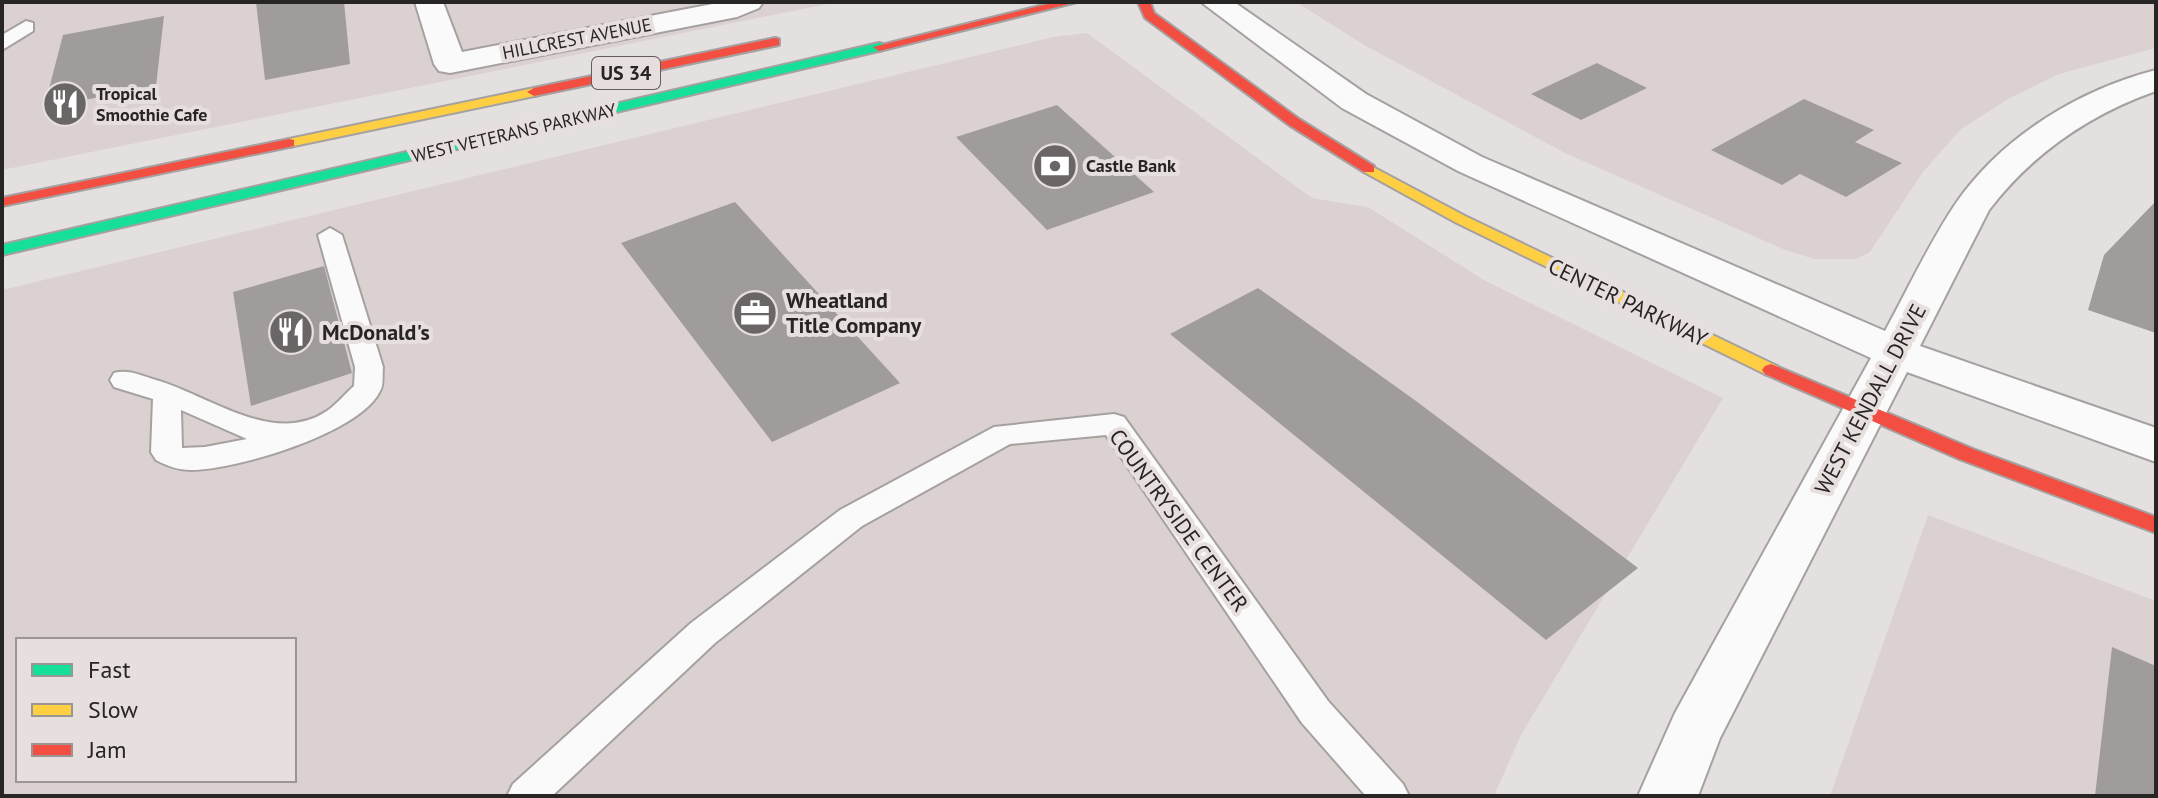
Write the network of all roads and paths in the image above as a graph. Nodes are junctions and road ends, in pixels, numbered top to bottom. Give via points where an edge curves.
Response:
1 (429, 2) edge
2 (749, 2) edge
3 (1071, 2) edge
4 (1144, 2) edge
5 (1215, 2) edge
6 (2, 29) edge
7 (796, 38) dead end
8 (2, 44) edge
9 (2156, 80) edge
10 (2, 202) edge
11 (330, 235) dead end
12 (2, 250) edge
13 (1895, 352) junction
14 (124, 380) dead end
15 (167, 393) junction
16 (1864, 411) junction
17 (302, 433) junction
18 (2156, 445) edge
19 (2156, 525) edge
20 (526, 796) edge
21 (1390, 796) edge
22 (1668, 796) edge

1 - 2 street, HILLCREST AVENUE via 450,64
3 - 12 main road, WEST VETERANS PARKWAY / US 34
4 - 16 main road, CENTER PARKWAY via 1149,15 1192,48 1375,173 1618,298
5 - 13 street via 1354,101 1470,164
6 - 8 lane via 26,27
7 - 10 main road, WEST VETERANS PARKWAY / US 34
9 - 13 street, WEST KENDALL DRIVE via 2078,110 2038,136 1996,175 1972,207
11 - 17 lane via 369,367 368,389 336,419
13 - 16 street, WEST KENDALL DRIVE
13 - 18 street
14 - 15 lane
15 - 17 lane via 264,434
15 - 17 lane via 166,452 171,457 186,460 238,452
16 - 19 main road, CENTER PARKWAY
16 - 22 street, WEST KENDALL DRIVE via 1695,731
20 - 21 lane, COUNTRYSIDE CENTER via 703,633 851,518 1004,434 1114,424 1315,712

